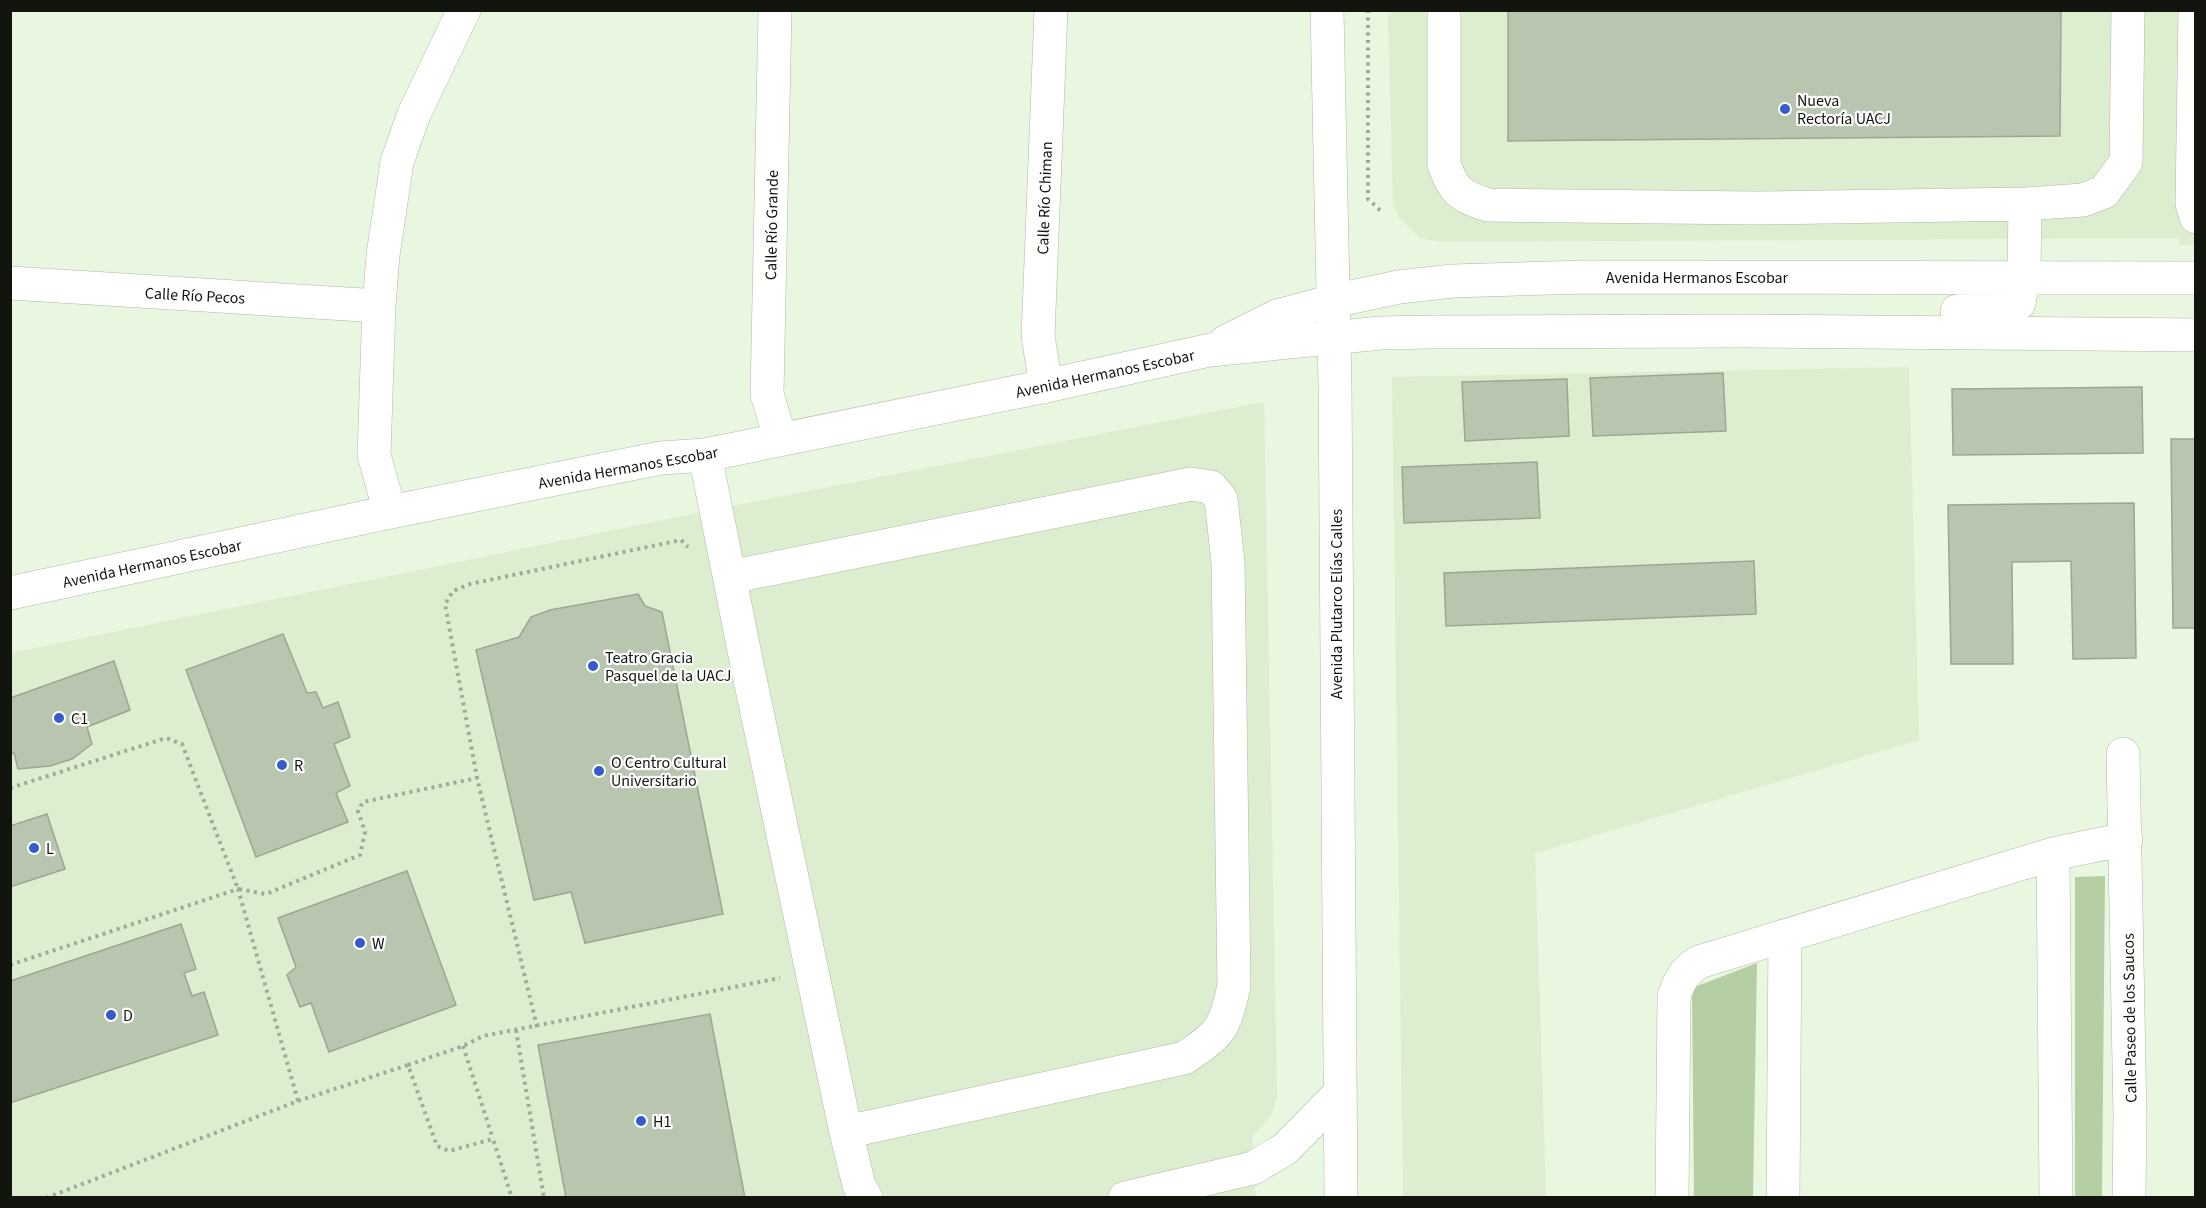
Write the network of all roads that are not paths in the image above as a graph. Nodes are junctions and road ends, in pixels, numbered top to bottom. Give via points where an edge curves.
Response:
1 (464, 10) edge
2 (775, 10) edge
3 (1052, 10) edge
4 (1327, 10) edge
5 (1444, 10) edge
6 (2128, 10) edge
7 (2195, 10) edge
8 (2025, 204) junction
9 (2196, 217) edge
10 (2025, 277) junction
11 (2196, 278) edge
12 (10, 284) edge
13 (1333, 301) junction
14 (379, 306) junction
15 (1738, 331) junction
16 (2196, 335) edge
17 (1334, 337) junction
18 (1210, 350) junction
19 (1046, 386) junction
20 (780, 438) junction
21 (705, 455) junction
22 (390, 512) junction
23 (730, 577) junction
24 (10, 592) edge
25 (2123, 754) dead end
26 (2126, 838) junction
27 (2053, 854) junction
28 (1785, 936) junction
29 (1338, 1095) junction
30 (846, 1132) junction
31 (866, 1197) edge
32 (1125, 1197) edge
33 (1341, 1197) edge
34 (1672, 1197) edge
35 (1783, 1197) edge
36 (2056, 1197) edge
37 (2129, 1197) edge

1 - 14 main road via 414,114 397,162
2 - 20 main road, Calle Río Grande via 767,394
3 - 19 main road, Calle Río Chiman via 1038,336
4 - 13 main road, Avenida Plutarco Elías Calles
5 - 8 main road via 1444,164 1451,184 1464,196 1487,205 1757,208
6 - 8 main road via 2126,162 2104,192 2083,200
7 - 9 main road via 2192,204
8 - 10 main road
10 - 11 main road, Avenida Hermanos Escobar
10 - 13 main road, Avenida Hermanos Escobar via 1465,280 1399,287
10 - 15 main road via 2019,303 2001,310 1768,313
12 - 14 main road, Calle Río Pecos
13 - 17 main road, Avenida Plutarco Elías Calles
13 - 18 main road, Avenida Hermanos Escobar via 1277,316
14 - 22 main road via 374,455
15 - 16 main road, Avenida Hermanos Escobar
15 - 17 main road, Avenida Hermanos Escobar via 1431,332
17 - 18 main road, Avenida Hermanos Escobar
17 - 29 main road, Avenida Plutarco Elías Calles
18 - 19 main road, Avenida Hermanos Escobar
19 - 20 main road, Avenida Hermanos Escobar
20 - 21 main road, Avenida Hermanos Escobar
21 - 22 main road, Avenida Hermanos Escobar via 661,458
21 - 23 main road
22 - 24 main road, Avenida Hermanos Escobar
23 - 30 main road
23 - 30 main road via 1191,484 1211,487 1221,500 1228,562 1234,986 1227,1015 1217,1034 1184,1058
25 - 26 main road, Calle Paseo de los Saucos
26 - 27 main road
26 - 37 main road, Calle Paseo de los Saucos
27 - 28 main road
27 - 36 main road
28 - 34 main road via 1699,962 1679,980 1674,998
28 - 35 main road
29 - 32 main road via 1286,1149 1253,1168
29 - 33 main road, Avenida Plutarco Elías Calles
30 - 31 main road via 859,1185

